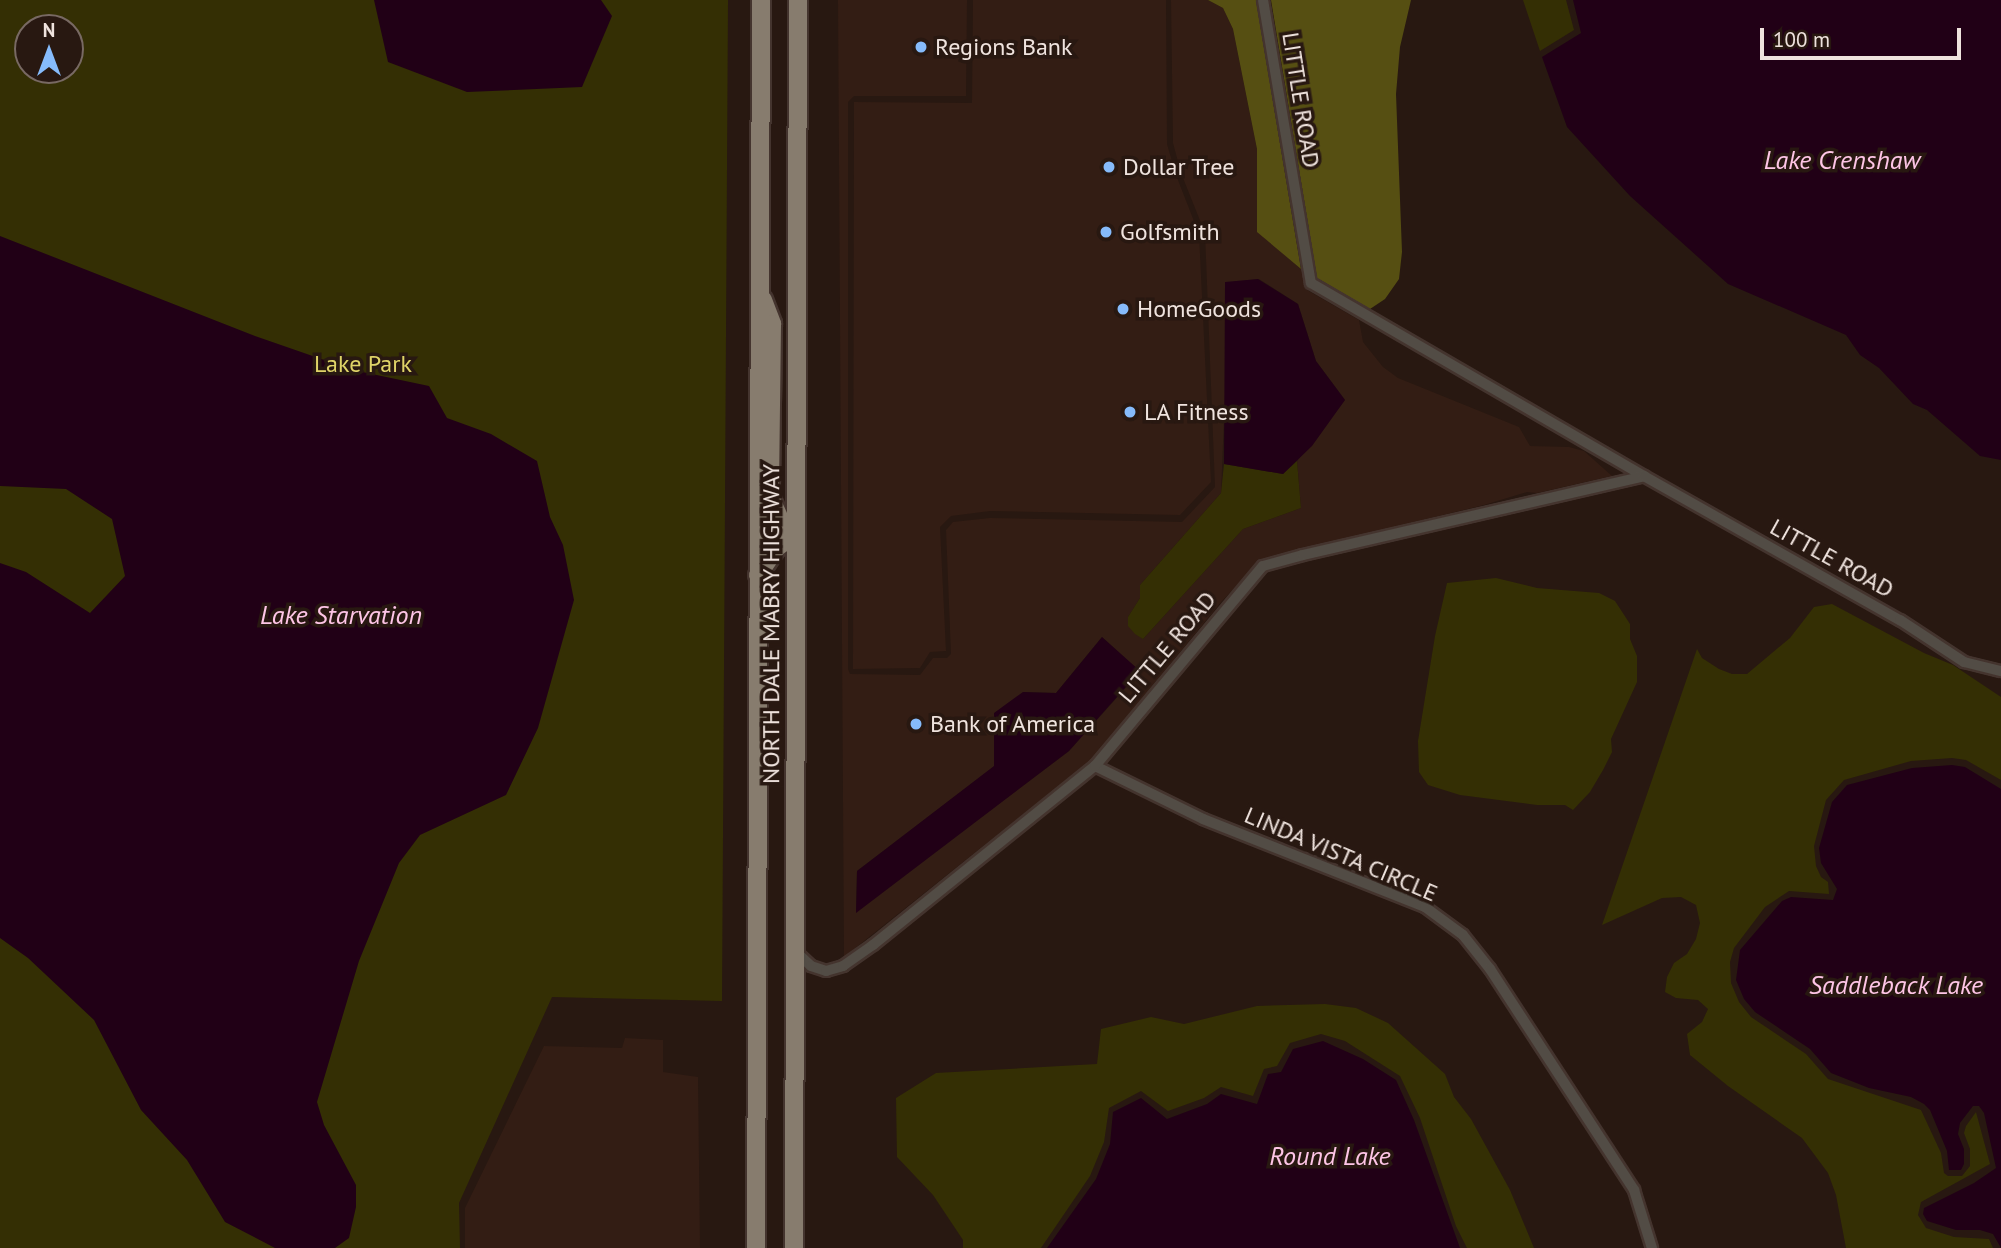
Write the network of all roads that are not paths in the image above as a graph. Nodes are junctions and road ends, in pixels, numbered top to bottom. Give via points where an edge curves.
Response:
1 (761, 0) edge
2 (797, 0) edge
3 (807, 0) edge
4 (1264, 0) edge
5 (759, 291) junction
6 (1644, 477) junction
7 (795, 514) junction
8 (795, 534) junction
9 (758, 575) junction
10 (2001, 671) edge
11 (1095, 766) junction
12 (796, 951) junction
13 (756, 1248) edge
14 (794, 1248) edge
15 (1652, 1248) edge

1 - 5 main road, NORTH DALE MABRY HIGHWAY
2 - 7 main road, NORTH DALE MABRY HIGHWAY
3 - 7 main road via 805,482
4 - 6 street, LITTLE ROAD via 1311,283
5 - 8 main road via 772,324 770,497 783,526
5 - 9 main road, NORTH DALE MABRY HIGHWAY
6 - 10 street, LITTLE ROAD via 1900,620 1964,663
6 - 11 street, LITTLE ROAD via 1263,566
7 - 8 main road, NORTH DALE MABRY HIGHWAY
8 - 9 main road via 776,548
8 - 12 main road, NORTH DALE MABRY HIGHWAY
9 - 13 main road, NORTH DALE MABRY HIGHWAY
11 - 12 street, LITTLE ROAD via 843,966 827,971 811,966
11 - 15 street, LINDA VISTA CIRCLE via 1203,819 1425,907 1463,935 1634,1190
12 - 14 main road, NORTH DALE MABRY HIGHWAY

